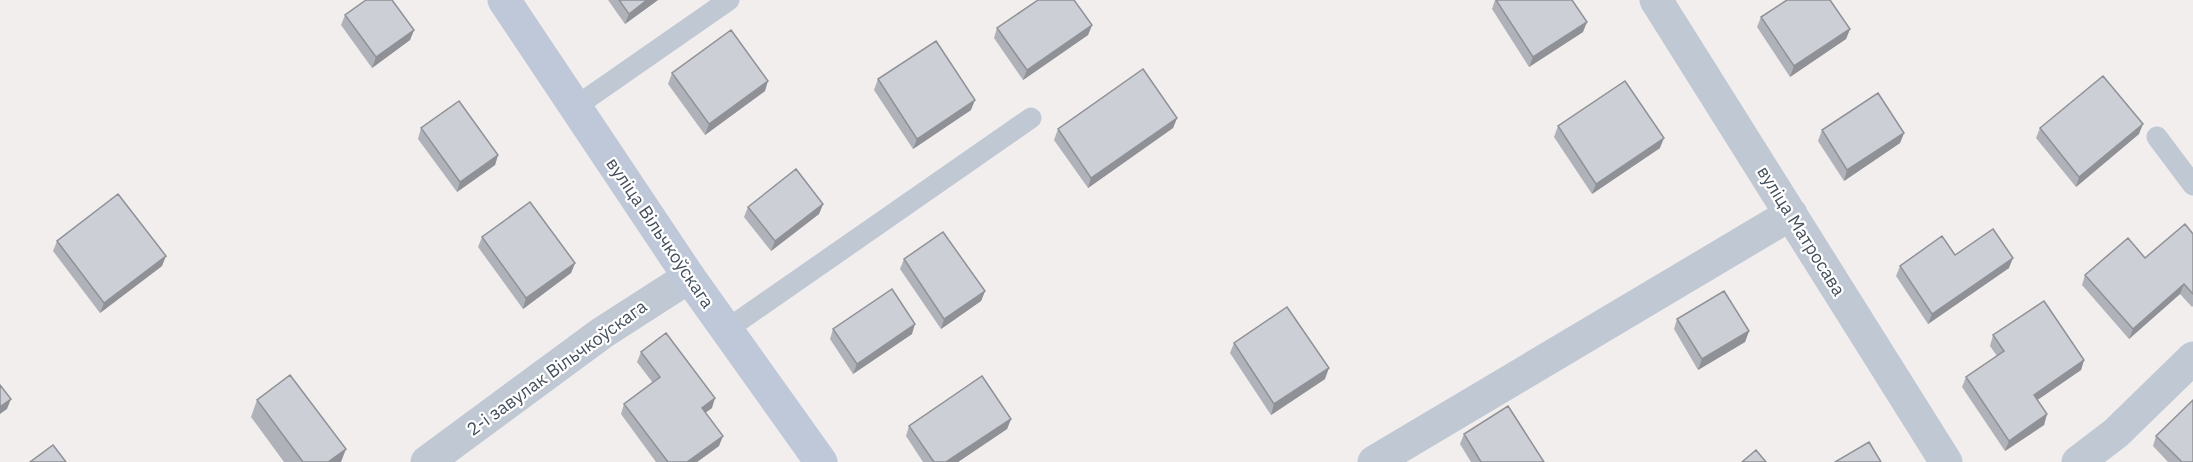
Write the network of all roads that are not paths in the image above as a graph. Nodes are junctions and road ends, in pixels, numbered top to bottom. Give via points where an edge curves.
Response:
1 (504, 0) edge
2 (729, 0) edge
3 (1656, 0) edge
4 (575, 107) junction
5 (1031, 118) dead end
6 (2157, 137) dead end
7 (2193, 185) edge
8 (1791, 214) junction
9 (689, 277) junction
10 (726, 330) junction
11 (2193, 358) edge
12 (427, 462) edge
13 (821, 462) edge
14 (1374, 462) edge
15 (1946, 462) edge
16 (2078, 462) edge

1 - 4 main road, вуліца Вільчкоўскага
2 - 4 lane
3 - 8 street, вуліца Матросава
4 - 9 main road, вуліца Вільчкоўскага
5 - 10 lane
6 - 7 lane
8 - 14 street
8 - 15 street, вуліца Матросава
9 - 10 main road, вуліца Вільчкоўскага
9 - 12 street, 2-і завулак Вільчкоўскага via 602,333
10 - 13 main road, вуліца Вільчкоўскага
11 - 16 street via 2116,433

